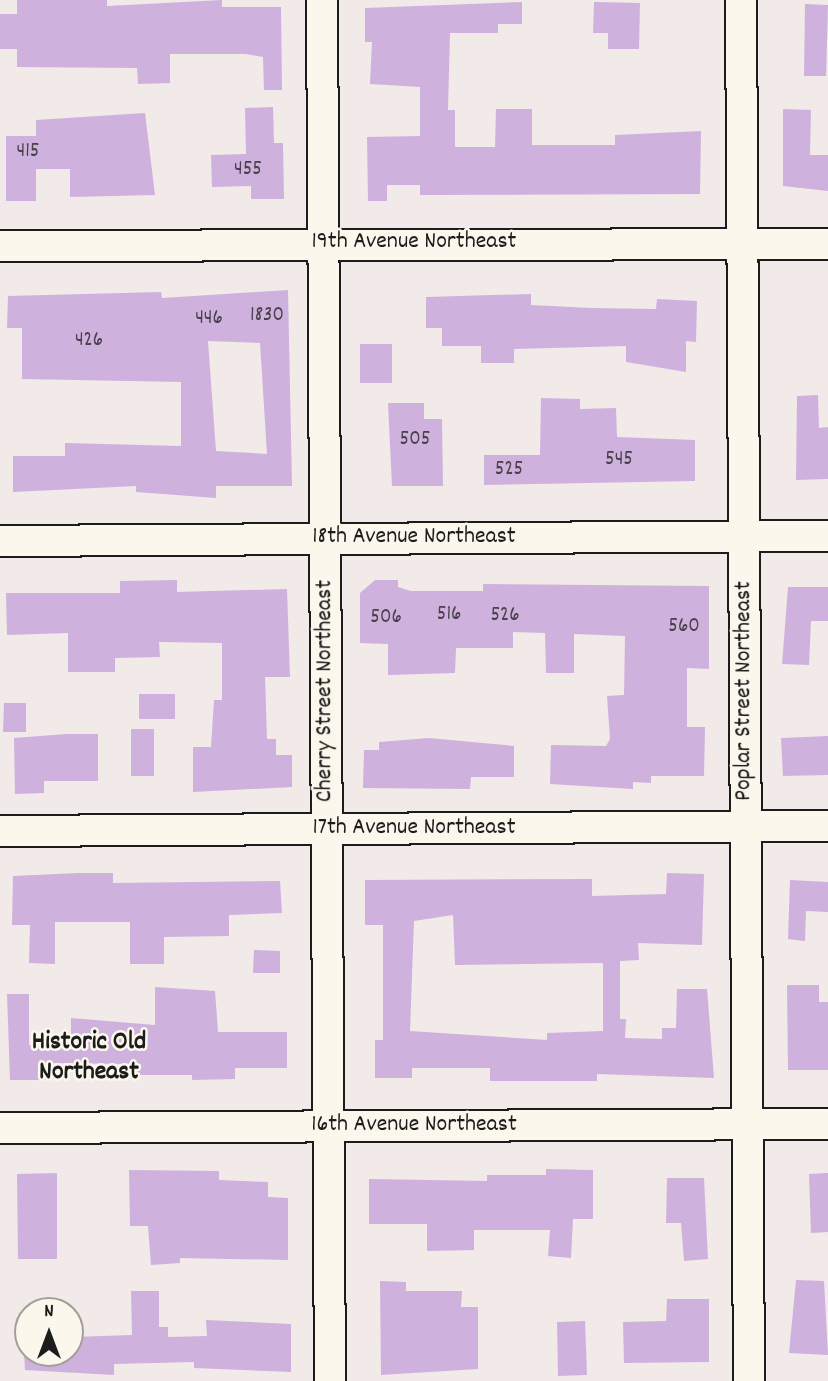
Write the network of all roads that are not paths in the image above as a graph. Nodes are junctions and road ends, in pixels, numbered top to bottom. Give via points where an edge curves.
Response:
1 (322, 0) edge
2 (741, 0) edge
3 (323, 243) junction
4 (828, 244) edge
5 (742, 245) junction
6 (0, 246) edge
7 (828, 536) edge
8 (744, 537) junction
9 (325, 539) junction
10 (0, 541) edge
11 (828, 826) edge
12 (745, 827) junction
13 (326, 829) junction
14 (0, 831) edge
15 (747, 1124) junction
16 (828, 1124) edge
17 (328, 1126) junction
18 (0, 1128) edge
19 (330, 1381) edge
20 (749, 1381) edge

1 - 3 street, Cherry Street Northeast
2 - 5 street, Poplar Street Northeast
3 - 5 street, 19th Avenue Northeast
3 - 6 street, 19th Avenue Northeast
3 - 9 street, Cherry Street Northeast
4 - 5 street, 19th Avenue Northeast
5 - 8 street, Poplar Street Northeast
7 - 8 street, 18th Avenue Northeast
8 - 9 street, 18th Avenue Northeast
8 - 12 street, Poplar Street Northeast
9 - 10 street, 18th Avenue Northeast
9 - 13 street, Cherry Street Northeast
11 - 12 street, 17th Avenue Northeast
12 - 13 street, 17th Avenue Northeast
12 - 15 street, Poplar Street Northeast
13 - 14 street, 17th Avenue Northeast
13 - 17 street, Cherry Street Northeast
15 - 16 street, 16th Avenue Northeast
15 - 17 street, 16th Avenue Northeast
15 - 20 street, Poplar Street Northeast
17 - 18 street, 16th Avenue Northeast
17 - 19 street, Cherry Street Northeast

